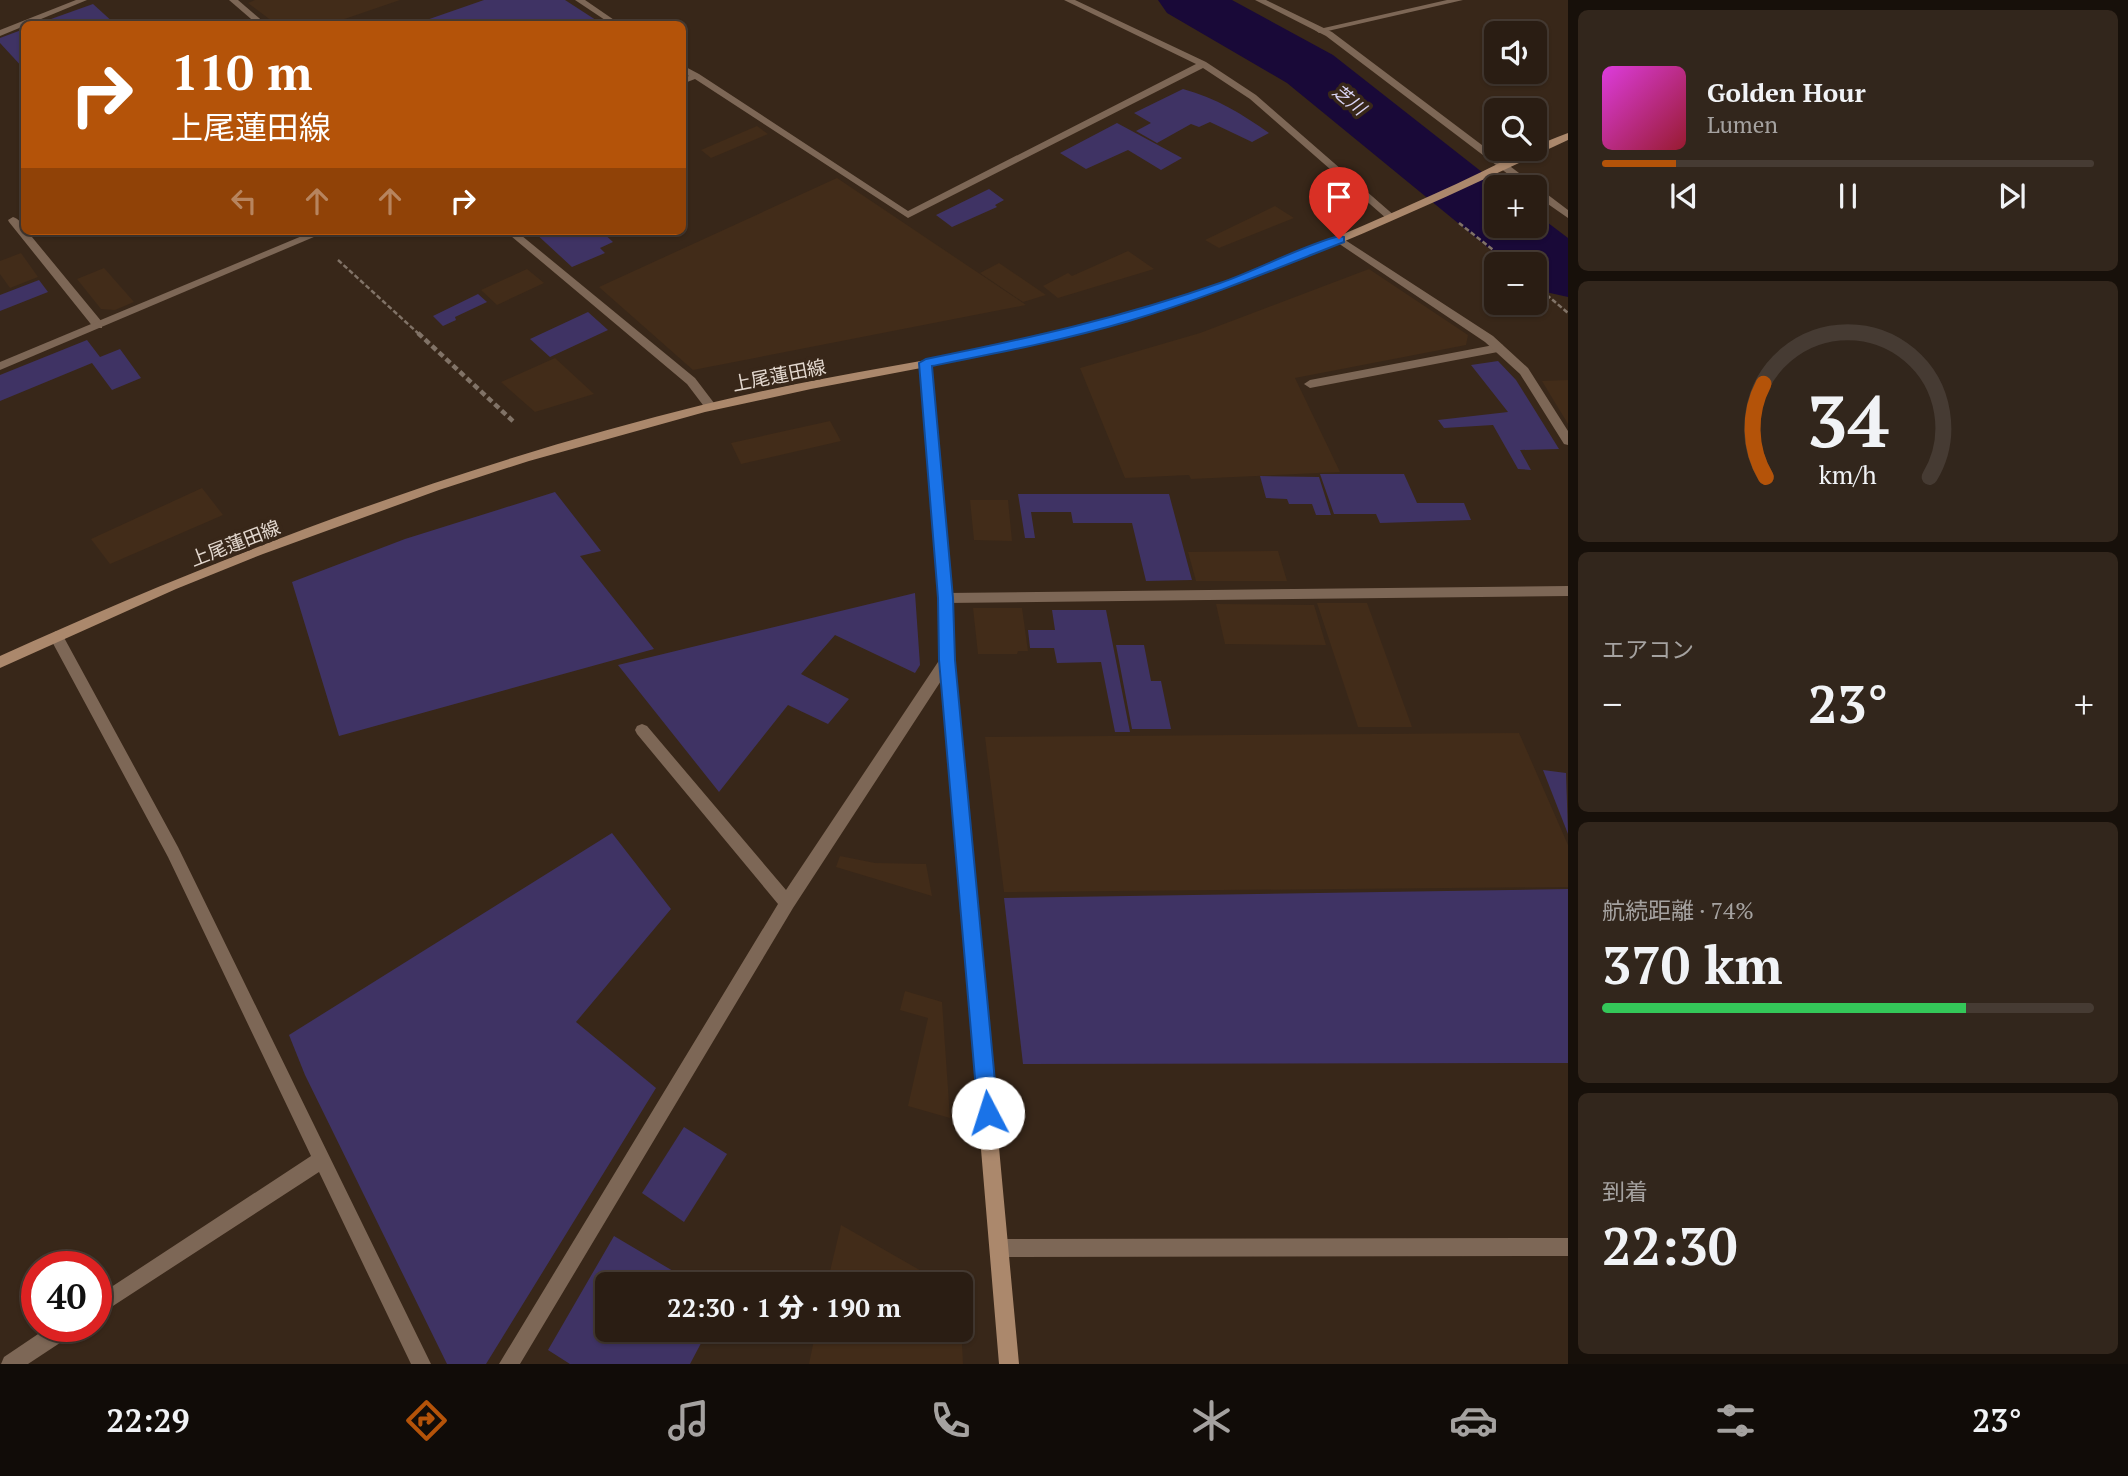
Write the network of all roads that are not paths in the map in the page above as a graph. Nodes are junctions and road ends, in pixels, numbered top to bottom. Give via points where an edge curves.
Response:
1 (83, 0) edge
2 (233, 0) edge
3 (579, 0) edge
4 (1068, 0) edge
5 (1259, 0) edge
6 (1459, 0) edge
7 (30, 21) edge
8 (258, 21) edge
9 (611, 21) edge
10 (21, 25) edge
11 (1319, 30) junction
12 (0, 33) edge
13 (1203, 64) junction
14 (686, 70) edge
15 (696, 76) junction
16 (686, 80) edge
17 (1568, 136) edge
18 (1504, 167) junction
19 (1515, 175) edge
20 (1547, 199) edge
21 (1568, 215) edge
22 (1391, 217) junction
23 (13, 220) dead end
24 (21, 230) edge
25 (25, 235) edge
26 (313, 235) edge
27 (515, 235) edge
28 (1339, 239) junction
29 (98, 325) junction
30 (1499, 348) junction
31 (926, 363) junction
32 (0, 366) edge
33 (1310, 384) dead end
34 (710, 406) junction
35 (1568, 441) edge
36 (1568, 591) edge
37 (946, 598) junction
38 (56, 636) junction
39 (947, 660) junction
40 (0, 662) edge
41 (642, 730) dead end
42 (787, 903) junction
43 (321, 1160) junction
44 (1568, 1247) edge
45 (1000, 1248) junction
46 (112, 1297) edge
47 (44, 1342) edge
48 (12, 1364) edge
49 (421, 1364) edge
50 (509, 1364) edge
51 (1009, 1364) edge

1 - 7 street
2 - 8 street
3 - 9 street
4 - 13 street
5 - 11 street
6 - 11 street
10 - 12 street
11 - 18 street via 1329,33
13 - 15 street via 908,215
13 - 22 street via 1253,97
14 - 15 street
15 - 16 street
17 - 18 main road, 上尾蓮田線
18 - 19 street
18 - 22 main road, 上尾蓮田線
20 - 21 street
22 - 28 main road, 上尾蓮田線
23 - 24 street
25 - 29 street
26 - 29 street
27 - 34 street via 691,382
28 - 30 street
28 - 31 main road, 上尾蓮田線 via 1226,285 1125,318
29 - 32 street
30 - 33 street
30 - 35 street via 1524,371
31 - 34 main road, 上尾蓮田線
31 - 37 main road
34 - 38 main road, 上尾蓮田線 via 496,467 400,500 220,567
36 - 37 street
37 - 39 main road
38 - 40 main road, 上尾蓮田線
38 - 43 street via 173,852
39 - 42 street
39 - 45 main road
41 - 42 street
42 - 50 street
43 - 46 street
43 - 49 street
44 - 45 street
45 - 51 main road
47 - 48 street

